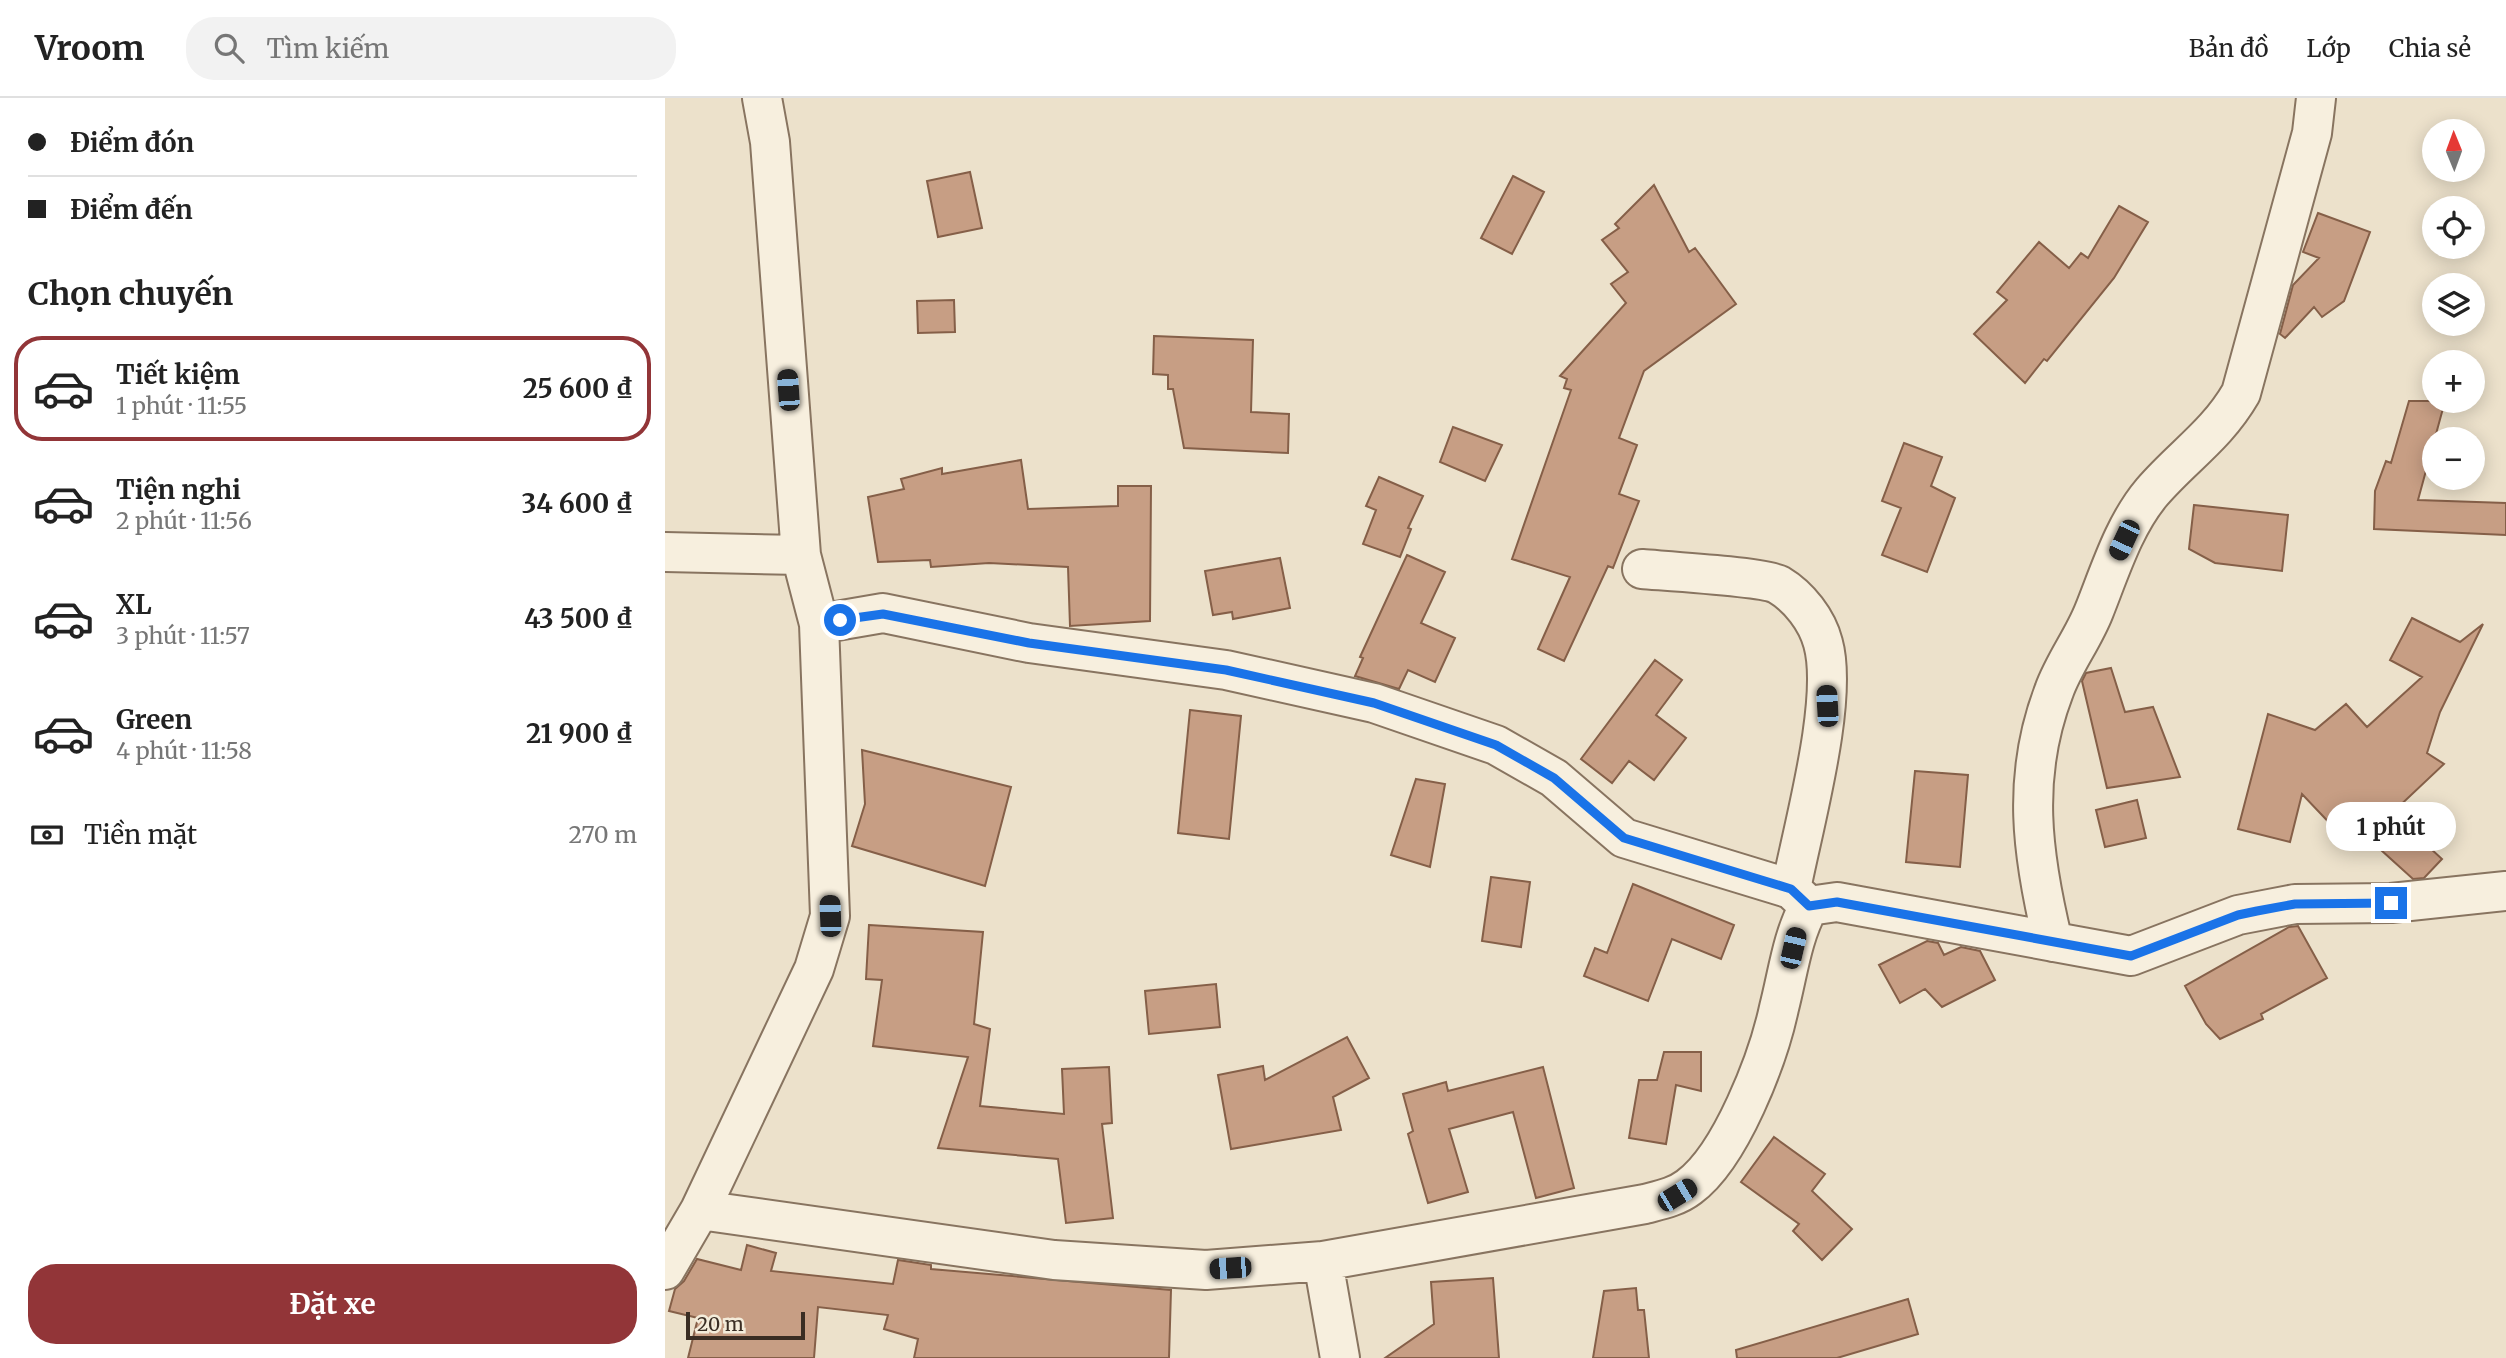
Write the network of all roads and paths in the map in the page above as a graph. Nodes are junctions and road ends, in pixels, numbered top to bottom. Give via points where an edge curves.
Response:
1 (762, 98) edge
2 (2316, 98) edge
3 (665, 552) edge
4 (801, 555) junction
5 (1642, 569) dead end
6 (819, 624) junction
7 (2506, 891) edge
8 (1800, 897) junction
9 (2053, 942) junction
10 (700, 1210) junction
11 (1323, 1261) junction
12 (665, 1270) edge
13 (1340, 1358) edge

1 - 4 street
2 - 9 street via 2312,133 2241,393 2226,419 2152,492 2132,521 2078,648 2055,689 2040,733 2033,786 2034,843 2036,873
3 - 4 street
4 - 6 street
5 - 8 street via 1777,583 1813,620 1824,643 1827,706
6 - 8 street via 883,614 1029,643 1226,670 1374,703 1496,745 1554,778 1624,838
6 - 10 street via 830,916 814,970
7 - 9 street via 2391,903 2295,904 2238,915 2131,956
8 - 9 street
8 - 11 street via 1779,1012 1719,1156 1689,1187 1644,1204
10 - 11 street via 1119,1266 1206,1269
10 - 12 street
11 - 13 street

